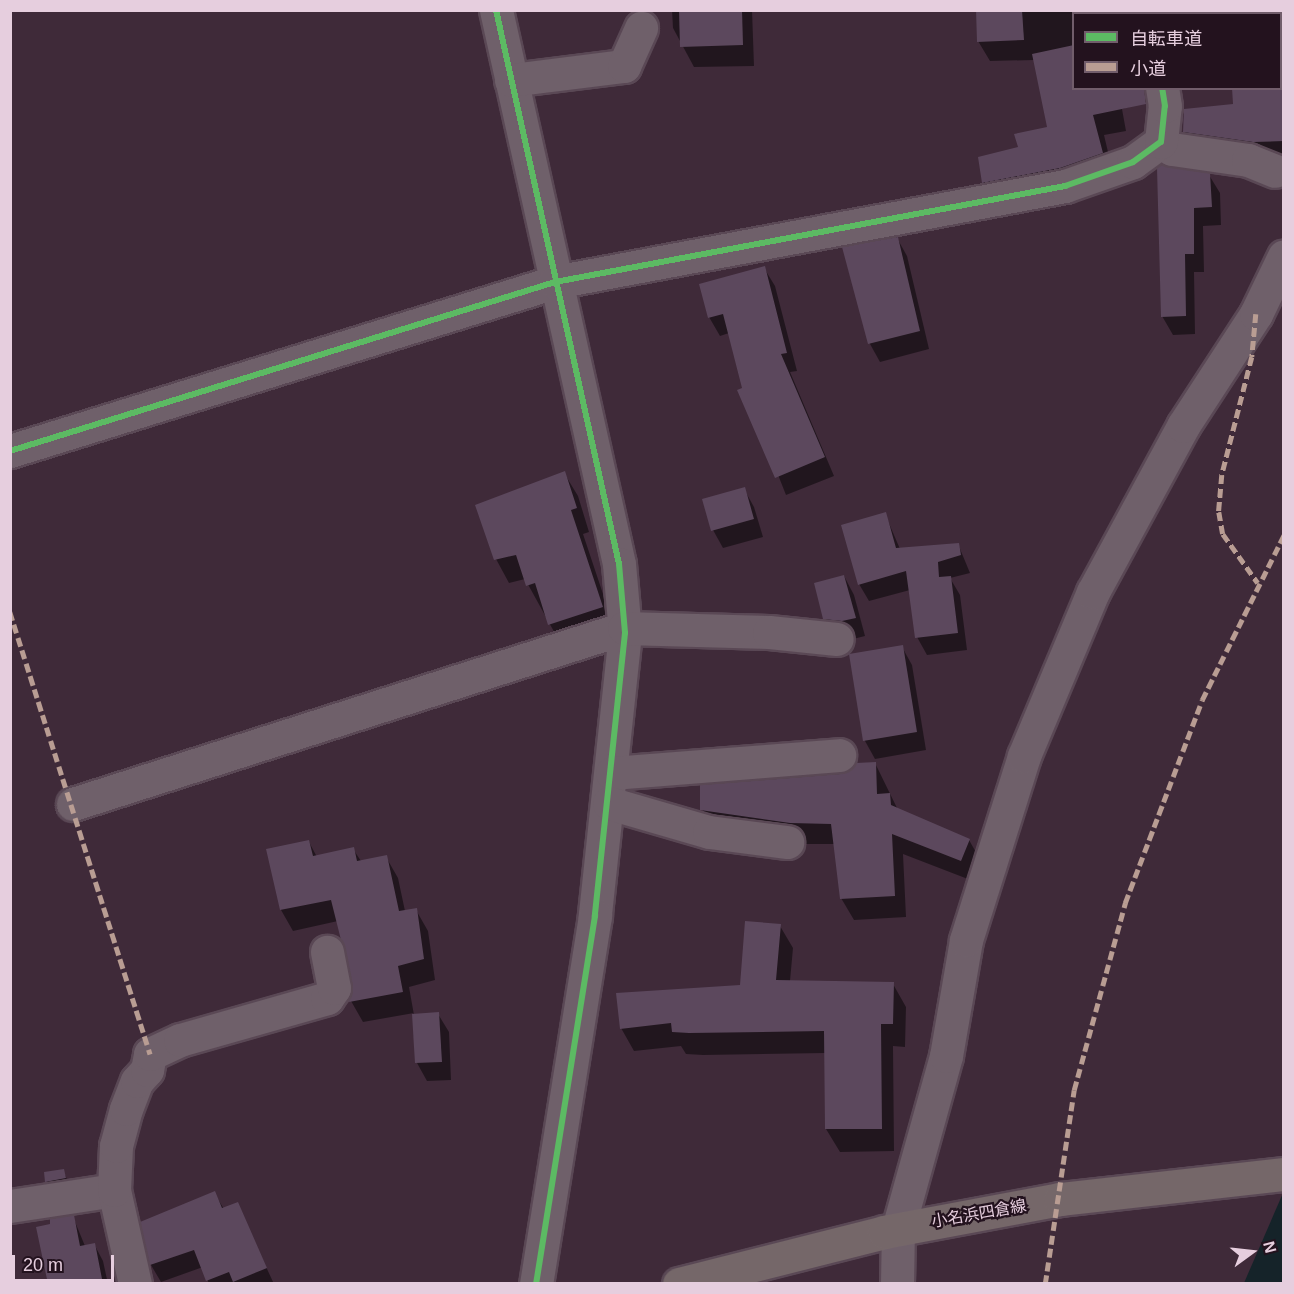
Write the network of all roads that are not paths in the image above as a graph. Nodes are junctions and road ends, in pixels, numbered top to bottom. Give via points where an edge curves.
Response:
1 (496, 10) edge
2 (640, 28) dead end
3 (512, 80) junction
4 (1162, 90) edge
5 (1161, 142) junction
6 (1275, 171) dead end
7 (1284, 256) edge
8 (555, 282) junction
9 (10, 451) edge
10 (624, 628) junction
11 (837, 639) dead end
12 (839, 755) dead end
13 (610, 788) junction
14 (73, 804) dead end
15 (787, 842) dead end
16 (327, 952) dead end
17 (1284, 1174) edge
18 (114, 1190) junction
19 (10, 1206) edge
20 (911, 1227) junction
21 (135, 1284) edge
22 (536, 1284) edge
23 (679, 1284) edge
24 (897, 1284) edge

1 - 3 street
2 - 3 street via 624,66
3 - 8 street
4 - 5 street via 1165,106
5 - 6 street via 1172,149 1248,160
5 - 8 street via 1132,162 1065,186
7 - 20 street via 1256,314 1184,426 1093,592 1024,756 966,940
8 - 9 street
8 - 10 street via 620,564
10 - 11 street via 769,632
10 - 13 street
10 - 14 street
12 - 13 street
13 - 15 street via 709,832
13 - 22 street via 595,916
16 - 18 street via 334,988 327,998 180,1040 150,1054 118,1137
17 - 20 main road, 小名浜四倉線 via 1060,1199
18 - 19 street
18 - 21 street
20 - 23 main road, 小名浜四倉線
20 - 24 street

